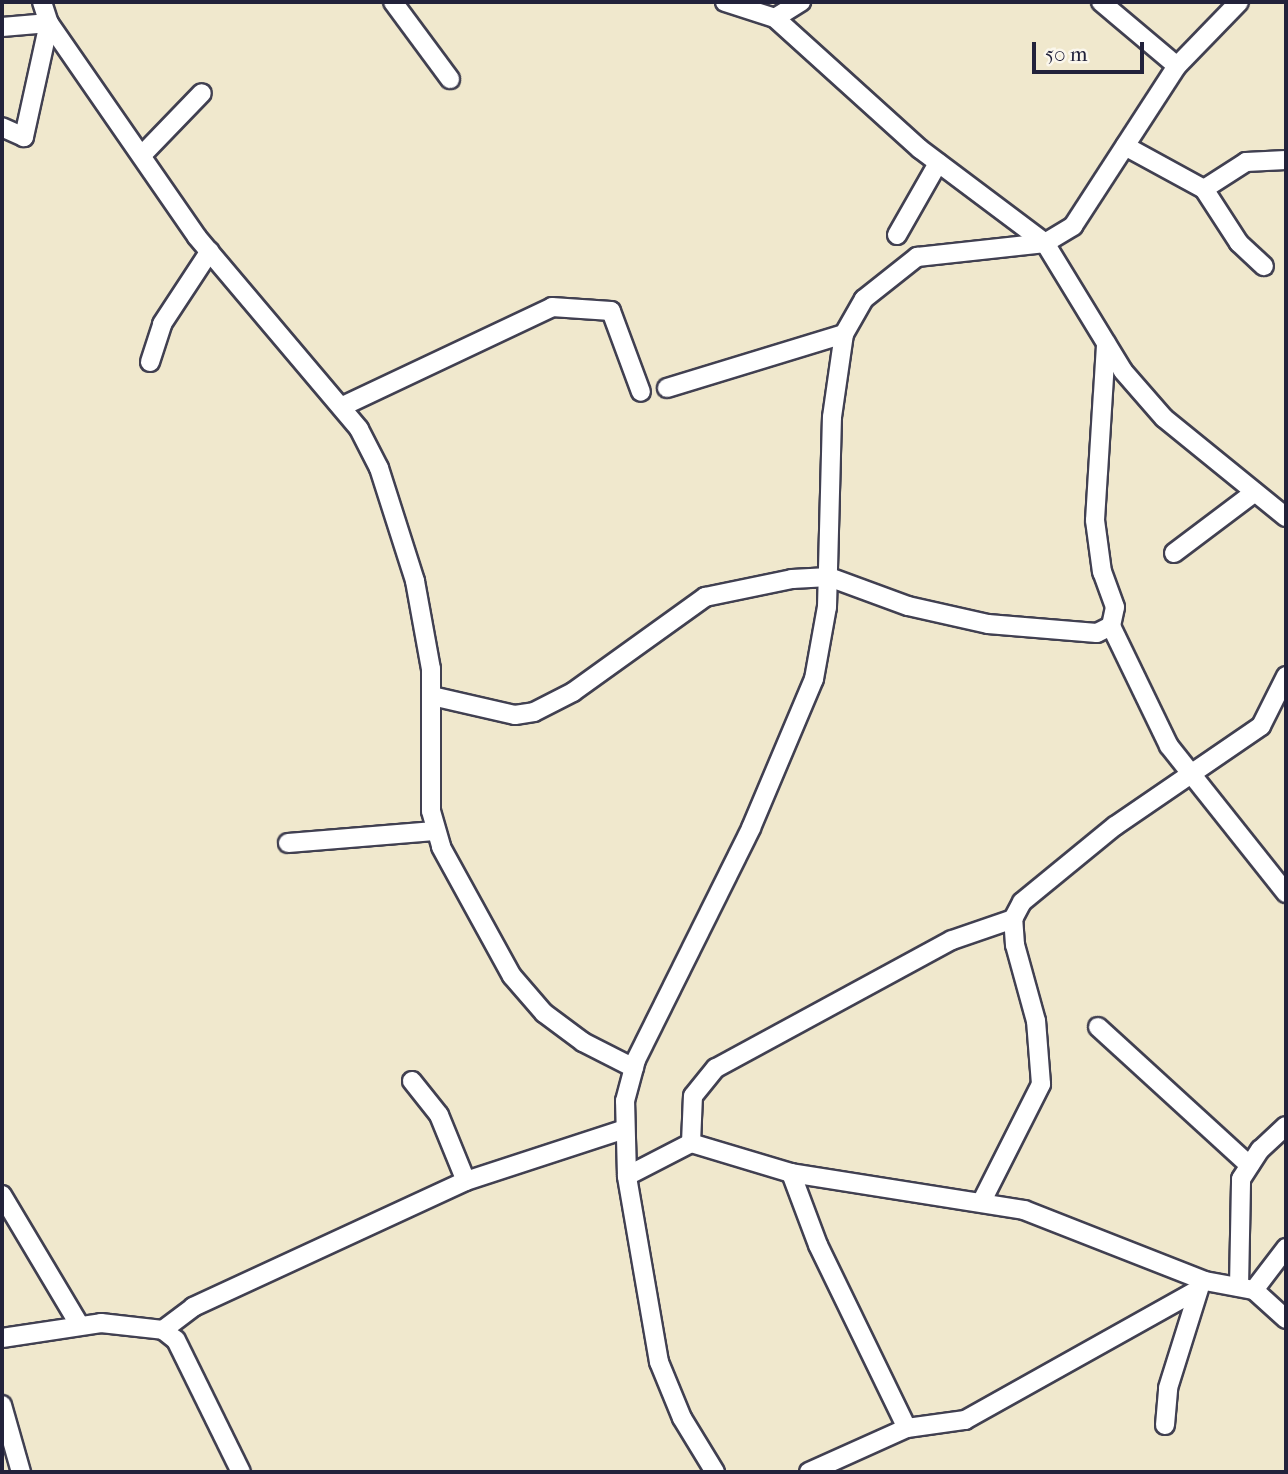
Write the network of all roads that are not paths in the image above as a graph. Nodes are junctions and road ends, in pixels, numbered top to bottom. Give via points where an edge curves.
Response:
1 (43, 2) edge
2 (393, 2) edge
3 (725, 2) edge
4 (801, 2) edge
5 (1238, 2) edge
6 (1105, 3) edge
7 (775, 18) junction
8 (50, 23) junction
9 (2, 27) edge
10 (1177, 66) junction
11 (450, 79) dead end
12 (202, 93) dead end
13 (2, 127) edge
14 (1125, 146) junction
15 (144, 153) junction
16 (1286, 160) edge
17 (938, 163) junction
18 (1204, 189) junction
19 (897, 234) dead end
20 (1045, 243) junction
21 (211, 251) junction
22 (1264, 266) dead end
23 (844, 334) junction
24 (1106, 343) junction
25 (150, 362) dead end
26 (667, 388) dead end
27 (642, 392) dead end
28 (343, 406) junction
29 (1255, 492) junction
30 (1286, 517) edge
31 (1174, 553) dead end
32 (829, 577) junction
33 (1111, 626) junction
34 (1286, 676) edge
35 (432, 696) junction
36 (1194, 777) junction
37 (435, 831) junction
38 (288, 843) dead end
39 (1286, 892) edge
40 (1013, 919) junction
41 (1098, 1027) dead end
42 (634, 1068) junction
43 (412, 1081) dead end
44 (1286, 1127) edge
45 (622, 1130) junction
46 (691, 1143) junction
47 (1249, 1165) junction
48 (791, 1172) junction
49 (627, 1176) junction
50 (466, 1181) junction
51 (2, 1195) edge
52 (982, 1201) junction
53 (1286, 1248) edge
54 (1199, 1286) junction
55 (1246, 1289) junction
56 (1286, 1319) edge
57 (80, 1326) junction
58 (163, 1330) junction
59 (2, 1338) edge
60 (2, 1405) edge
61 (1166, 1425) dead end
62 (907, 1428) junction
63 (21, 1472) edge
64 (241, 1472) edge
65 (715, 1472) edge
66 (809, 1472) edge

1 - 8 street
2 - 11 street
3 - 7 street
4 - 7 street
5 - 10 street
6 - 10 street
7 - 17 street
8 - 9 street
8 - 13 street via 24,137
8 - 15 street
10 - 14 street
12 - 15 street
14 - 18 street
14 - 20 street via 1073,226
15 - 21 street
16 - 18 street via 1246,162
17 - 19 street
17 - 20 street
18 - 22 street via 1238,243
20 - 23 street via 917,257 864,299
20 - 24 street
21 - 25 street via 162,324
21 - 28 street
23 - 26 street
23 - 32 street via 832,417
24 - 29 street via 1164,418
24 - 33 street via 1095,520 1102,572 1115,607
27 - 28 street via 611,311 552,307
28 - 35 street via 379,468 405,543
29 - 30 street
29 - 31 street
32 - 33 street via 908,606 988,624 1051,633 1097,633
32 - 35 street via 766,581 705,597 573,692 534,712 514,715
32 - 42 street via 823,640 800,715
33 - 36 street via 1150,712
34 - 36 street via 1261,726
35 - 37 street
36 - 39 street
36 - 40 street via 1079,852 1022,902
37 - 38 street
37 - 42 street via 512,975 544,1013 583,1042
40 - 46 street via 952,940 716,1068 693,1096
40 - 52 street via 1037,1021 1041,1084
41 - 47 street
42 - 45 street
43 - 50 street via 439,1115
44 - 47 street
45 - 49 street
45 - 50 street
46 - 48 street
46 - 49 street
47 - 55 street via 1238,1215
48 - 52 street
48 - 62 street via 818,1245
49 - 65 street via 659,1362 682,1418
50 - 58 street via 193,1307
51 - 57 street
52 - 54 street via 1086,1230
53 - 55 street
54 - 55 street
54 - 61 street
54 - 62 street via 965,1420
55 - 56 street
57 - 58 street
57 - 59 street
58 - 64 street via 176,1340
60 - 63 street
62 - 66 street

